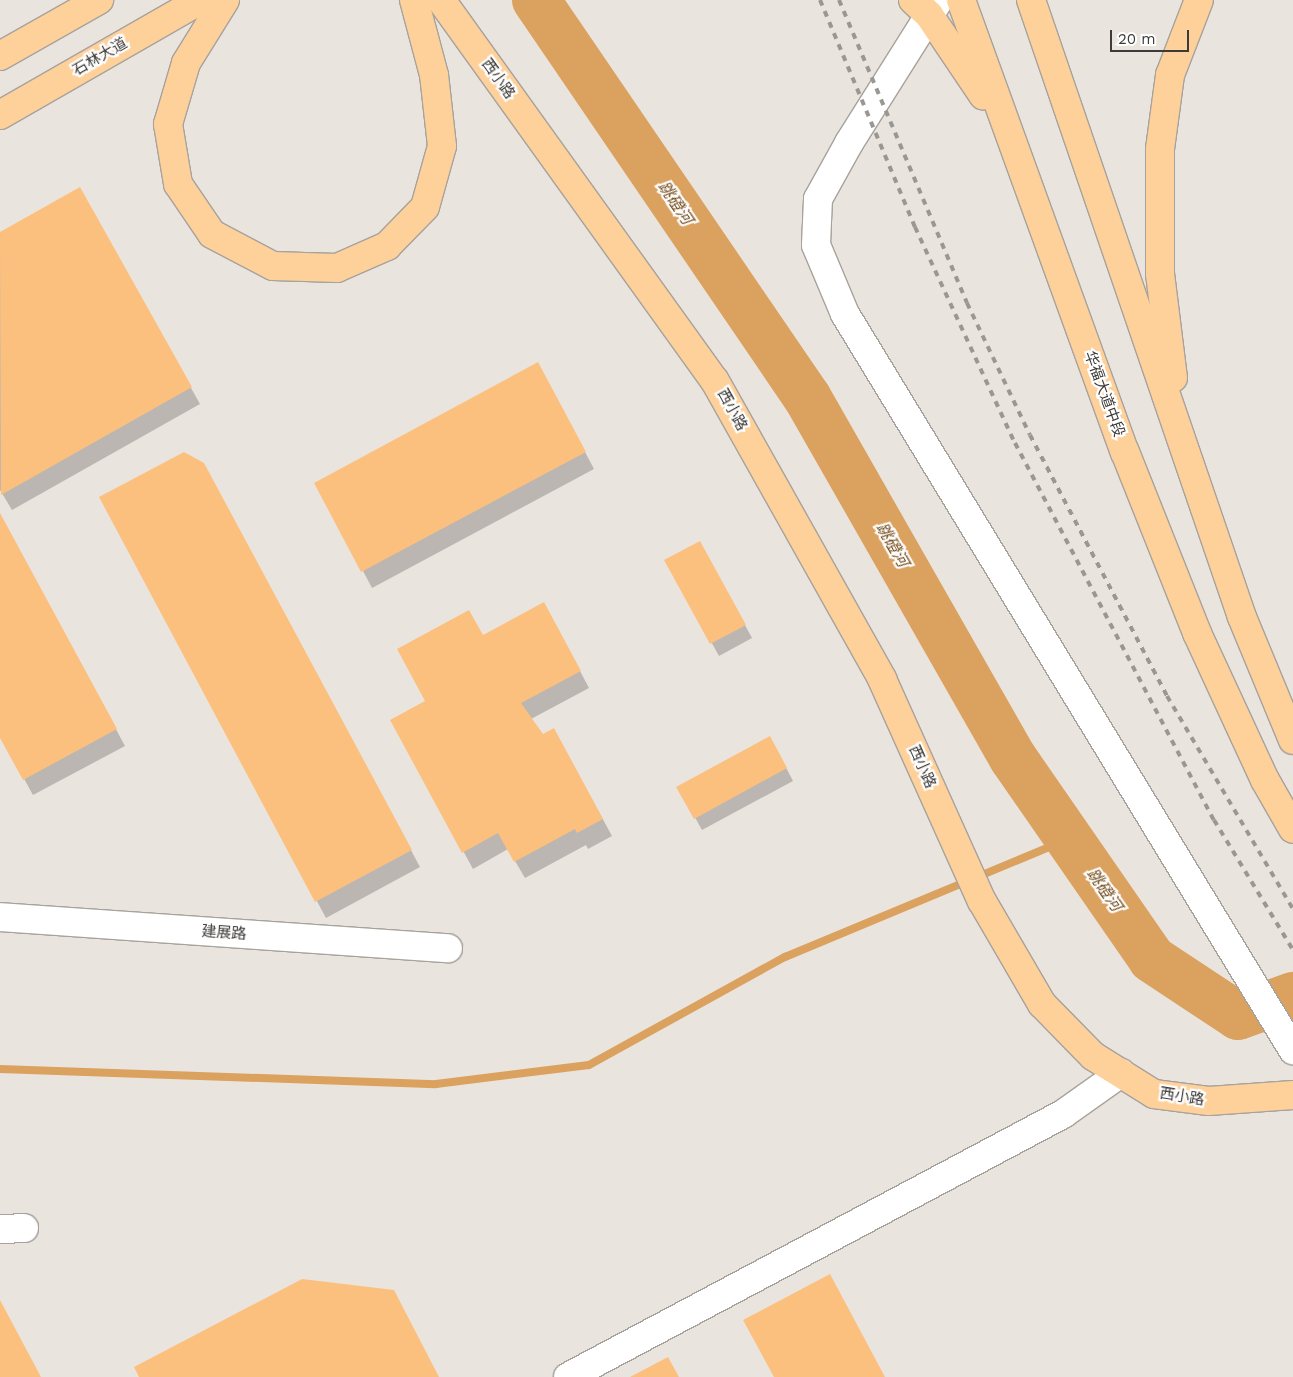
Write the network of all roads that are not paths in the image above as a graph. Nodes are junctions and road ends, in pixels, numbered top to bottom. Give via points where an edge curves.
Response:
1 (99, 0) edge
2 (201, 0) edge
3 (224, 0) edge
4 (414, 0) edge
5 (441, 0) edge
6 (961, 0) edge
7 (1031, 0) edge
8 (1199, 0) edge
9 (927, 5) edge
10 (0, 56) edge
11 (0, 115) edge
12 (1013, 144) junction
13 (1180, 434) junction
14 (1293, 740) edge
15 (1293, 829) edge
16 (0, 917) edge
17 (448, 948) dead end
18 (1293, 1050) edge
19 (1121, 1073) junction
20 (1293, 1095) edge
21 (568, 1377) edge

1 - 10 main road
2 - 11 main road, 石林大道
3 - 4 main road via 186,63 168,124 178,184 212,234 272,266 336,268 387,246 425,207 442,146 434,75
5 - 19 main road, 西小路 via 715,381 882,679 982,900 1042,1004 1093,1056
6 - 12 main road, 华福大道中段
7 - 13 main road
8 - 13 main road via 1170,75 1160,149 1160,274
9 - 12 main road
9 - 18 street via 818,200 816,245 845,314
12 - 15 main road, 华福大道中段 via 1125,452 1197,633 1265,780
13 - 14 main road via 1242,617
16 - 17 street, 建展路
19 - 20 main road, 西小路 via 1154,1094 1210,1102
19 - 21 street via 1063,1114

